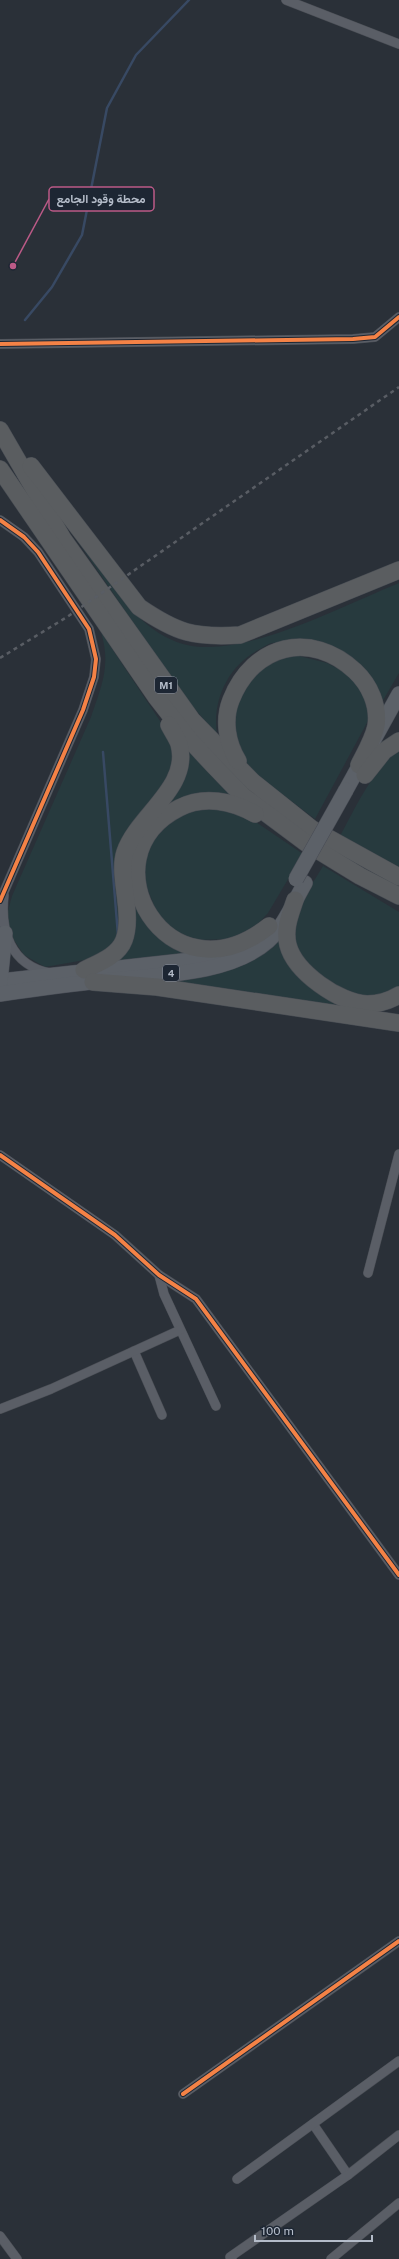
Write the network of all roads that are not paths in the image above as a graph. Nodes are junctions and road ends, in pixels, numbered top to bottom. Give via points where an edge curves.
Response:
1 (286, 0) edge
2 (399, 44) edge
3 (399, 317) edge
4 (0, 344) edge
5 (3, 434) edge
6 (0, 469) edge
7 (0, 520) edge
8 (399, 570) edge
9 (399, 694) edge
10 (156, 698) junction
11 (399, 716) edge
12 (399, 741) edge
13 (362, 770) junction
14 (253, 782) junction
15 (306, 843) junction
16 (394, 874) edge
17 (360, 876) junction
18 (300, 881) junction
19 (5, 890) junction
20 (399, 896) edge
21 (295, 900) junction
22 (0, 902) edge
23 (399, 903) edge
24 (269, 926) junction
25 (5, 934) junction
26 (57, 974) junction
27 (88, 976) junction
28 (0, 981) edge
29 (0, 994) edge
30 (399, 995) edge
31 (399, 1023) edge
32 (399, 1154) edge
33 (0, 1155) edge
34 (368, 1273) dead end
35 (159, 1276) junction
36 (180, 1330) junction
37 (134, 1351) junction
38 (216, 1406) dead end
39 (0, 1409) edge
40 (162, 1415) dead end
41 (399, 1575) edge
42 (397, 1946) edge
43 (399, 2062) edge
44 (183, 2094) dead end
45 (313, 2124) junction
46 (399, 2135) edge
47 (348, 2175) junction
48 (237, 2179) dead end
49 (399, 2203) edge
50 (0, 2236) edge
51 (17, 2259) edge
52 (232, 2259) edge
53 (331, 2259) edge

1 - 2 street
3 - 4 street via 375,337 353,339
5 - 8 highway via 34,469 139,606 163,624 188,634 214,637 240,635
5 - 14 highway, M1 via 63,539 166,686 192,720
6 - 10 highway, M1
7 - 19 street via 24,537 38,552 89,629 96,659 94,677 80,717
9 - 13 main road
10 - 15 highway, M1 via 188,738 243,796
10 - 27 highway via 179,745 179,766 174,784 133,834 124,854 127,925 124,940 118,950
11 - 13 main road
12 - 13 highway
13 - 14 highway via 376,726 374,701 369,689 362,678 334,655 318,648 290,649 276,652 251,668 242,677 229,705 227,722 231,750
13 - 18 main road
14 - 16 highway, M1 via 312,829
15 - 17 highway, M1
15 - 24 highway via 240,806 205,801 183,806 163,818 151,831 143,846 137,868 142,902 153,922 170,937 192,947 215,950 238,945
17 - 20 highway, M1
17 - 23 highway
18 - 21 main road, 4
18 - 24 main road, 4
19 - 22 street
19 - 25 street via 2,915
21 - 27 main road, 4 via 285,920 268,941 241,958 194,970
21 - 30 highway via 288,918 287,939 294,959 304,972 342,997 358,1003 375,1004
24 - 27 main road, 4 via 251,942 220,955
25 - 26 street via 19,956 43,971
25 - 28 main road
26 - 27 main road, 4
26 - 28 main road, 4
27 - 29 main road, 4
27 - 31 highway
32 - 34 street
33 - 35 street via 115,1235
35 - 36 street
35 - 41 street via 196,1299
36 - 37 street
36 - 38 street
37 - 39 street
37 - 40 street
42 - 44 street
43 - 45 street
45 - 47 street
45 - 48 street
46 - 47 street
47 - 52 street via 230,2257
49 - 53 street
50 - 51 street

